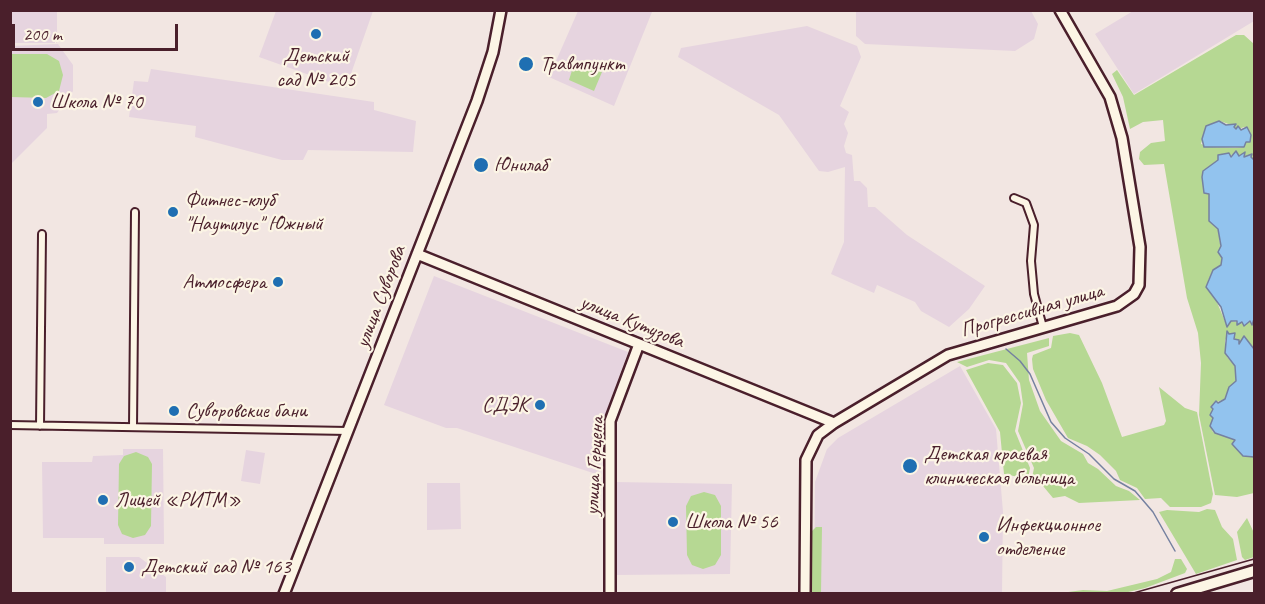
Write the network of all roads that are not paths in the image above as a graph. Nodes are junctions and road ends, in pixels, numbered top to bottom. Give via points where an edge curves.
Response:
1 (501, 10) edge
2 (1060, 10) edge
3 (1014, 198) dead end
4 (135, 212) dead end
5 (42, 234) dead end
6 (417, 254) junction
7 (1043, 327) junction
8 (639, 344) junction
9 (834, 423) junction
10 (10, 426) edge
11 (40, 426) junction
12 (133, 427) junction
13 (348, 431) junction
14 (1254, 571) edge
15 (284, 594) edge
16 (610, 594) edge
17 (805, 594) edge
18 (1177, 594) edge

1 - 6 street, улица Суворова via 477,101
2 - 7 street, Прогрессивная улица via 1110,97 1120,132 1141,280 1134,294 1117,306
3 - 7 street via 1026,203 1034,225 1031,261
4 - 12 street
5 - 11 street
6 - 8 street, улица Кутузова
6 - 13 street, улица Суворова
7 - 9 street, Прогрессивная улица via 948,355
8 - 9 street, улица Кутузова
8 - 16 street, улица Герцена via 610,421
9 - 17 street, Прогрессивная улица via 818,435 806,460
10 - 11 street
11 - 12 street
12 - 13 street
13 - 15 street, улица Суворова
14 - 18 main road

